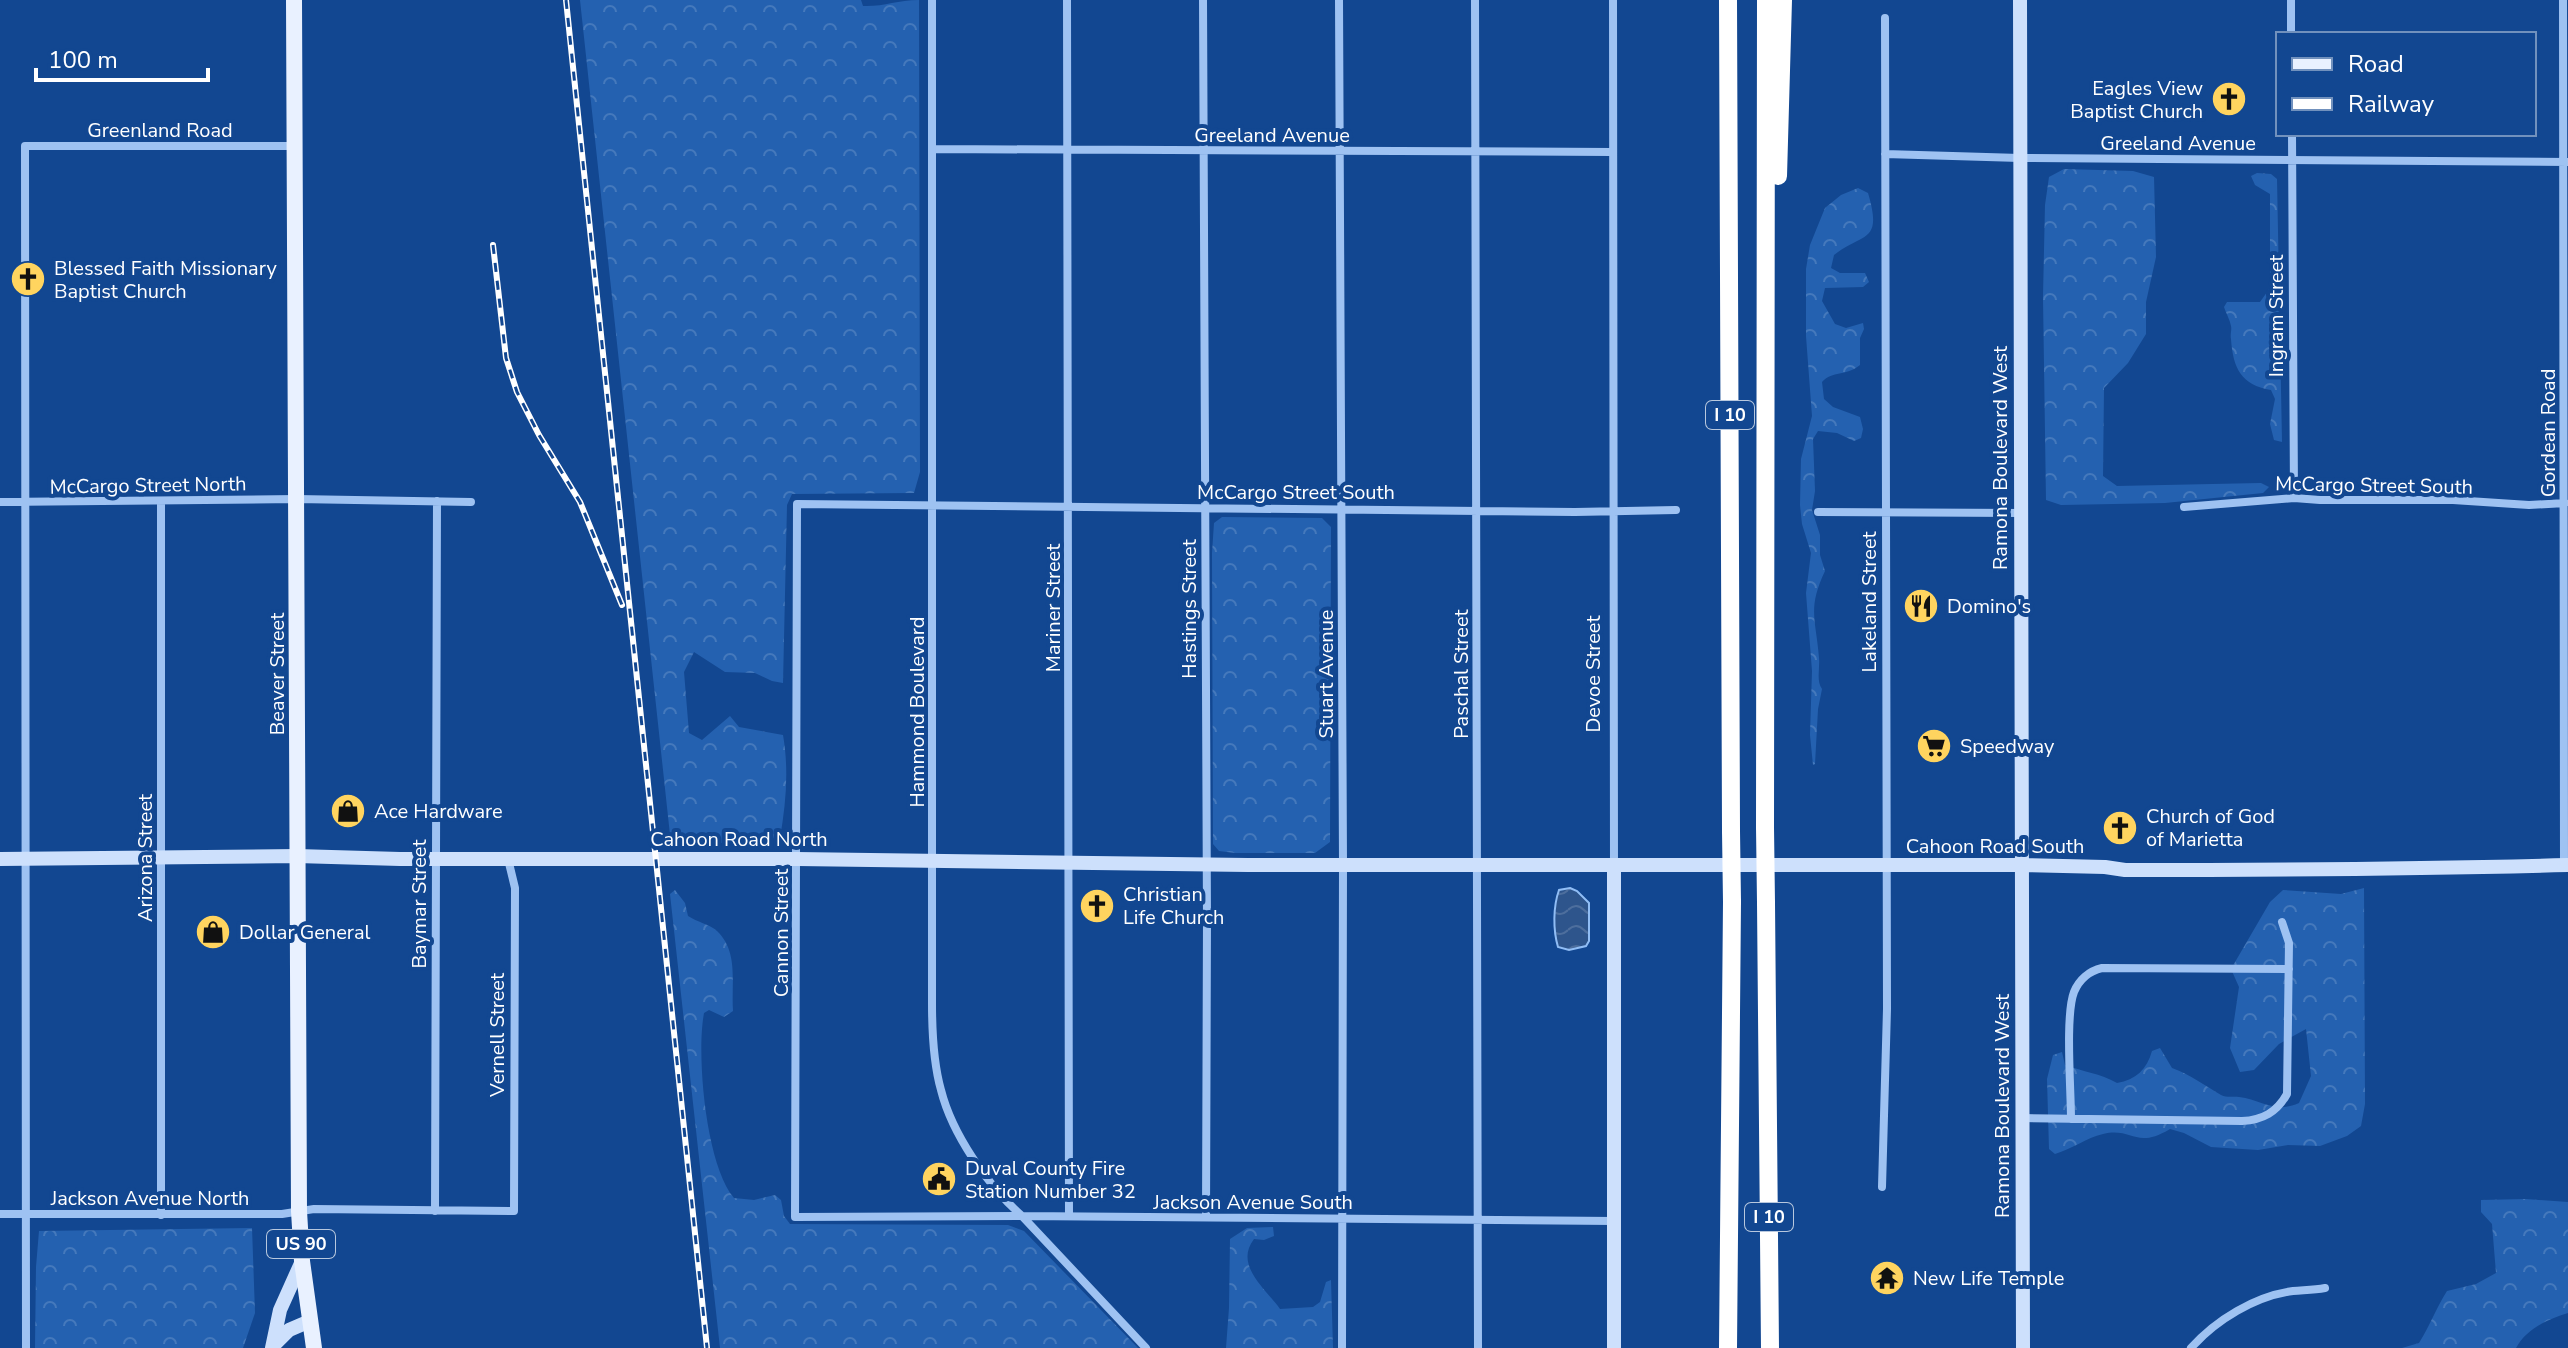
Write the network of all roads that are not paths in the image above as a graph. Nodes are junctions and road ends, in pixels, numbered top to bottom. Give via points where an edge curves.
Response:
1 (294, 0) edge
2 (932, 0) edge
3 (1067, 0) edge
4 (1203, 0) edge
5 (1339, 0) edge
6 (1475, 0) edge
7 (1613, 0) edge
8 (1728, 0) edge
9 (1766, 0) edge
10 (1783, 0) edge
11 (2020, 0) edge
12 (2291, 0) edge
13 (2563, 0) edge
14 (1885, 18) dead end
15 (2291, 32) edge
16 (2292, 136) edge
17 (295, 146) junction
18 (933, 149) junction
19 (1067, 150) junction
20 (1340, 151) junction
21 (1203, 152) junction
22 (1612, 152) junction
23 (1476, 153) junction
24 (1885, 154) junction
25 (2020, 158) junction
26 (2292, 159) junction
27 (2565, 162) edge
28 (1766, 278) junction
29 (2294, 498) junction
30 (297, 499) junction
31 (161, 501) junction
32 (437, 501) junction
33 (0, 502) edge
34 (26, 502) junction
35 (471, 502) dead end
36 (2565, 503) junction
37 (797, 504) joint
38 (934, 504) junction
39 (1068, 505) junction
40 (2184, 507) dead end
41 (1204, 508) junction
42 (1342, 509) junction
43 (1477, 510) junction
44 (1613, 510) junction
45 (1676, 510) dead end
46 (1818, 512) dead end
47 (1885, 512) junction
48 (2021, 513) junction
49 (297, 856) junction
50 (160, 858) junction
51 (435, 858) junction
52 (0, 859) edge
53 (28, 859) junction
54 (508, 859) junction
55 (797, 859) junction
56 (933, 860) junction
57 (1070, 862) junction
58 (1206, 863) junction
59 (1479, 863) junction
60 (1343, 864) junction
61 (1614, 865) junction
62 (1886, 865) junction
63 (2020, 865) junction
64 (2566, 865) edge
65 (2282, 922) dead end
66 (2289, 969) junction
67 (2022, 1118) junction
68 (2071, 1119) junction
69 (1882, 1187) dead end
70 (299, 1211) junction
71 (435, 1211) junction
72 (0, 1214) edge
73 (27, 1214) junction
74 (161, 1215) junction
75 (1022, 1216) junction
76 (1069, 1216) junction
77 (795, 1217) joint
78 (1206, 1217) junction
79 (1342, 1218) junction
80 (1478, 1219) junction
81 (1614, 1221) junction
82 (302, 1261) junction
83 (2325, 1288) dead end
84 (310, 1321) junction
85 (26, 1348) edge
86 (272, 1348) edge
87 (314, 1348) edge
88 (1146, 1348) edge
89 (1342, 1348) edge
90 (1478, 1348) edge
91 (1614, 1348) edge
92 (1728, 1348) edge
93 (1770, 1348) edge
94 (2023, 1348) edge
95 (2191, 1348) edge

1 - 17 main road, Beaver Street / US 90
2 - 18 street, Hammond Boulevard
3 - 19 street, Mariner Street
4 - 21 street, Hastings Street
5 - 20 street, Stuart Avenue
6 - 23 street, Paschal Street
7 - 22 street, Devoe Street
8 - 92 highway, I 10, bridge
9 - 28 highway, I 10
10 - 28 highway via 1776,231
11 - 25 main road, Ramona Boulevard West
12 - 15 street
13 - 27 street, Gordean Road
14 - 24 street, Lakeland Street
16 - 26 street, Ingram Street
17 - 30 main road, Beaver Street / US 90
17 - 34 street, Greenland Road via 25,146
18 - 19 street, Greeland Avenue
18 - 38 street, Hammond Boulevard
19 - 21 street, Greeland Avenue
19 - 39 street, Mariner Street
20 - 21 street, Greeland Avenue
20 - 23 street, Greeland Avenue
20 - 42 street, Stuart Avenue
21 - 41 street, Hastings Street
22 - 23 street, Greeland Avenue
22 - 44 street, Devoe Street
23 - 43 street, Paschal Street
24 - 25 street, Greeland Avenue
24 - 47 street, Lakeland Street
25 - 26 street, Greeland Avenue
25 - 48 main road, Ramona Boulevard West
26 - 27 street, Greeland Avenue
26 - 29 street, Ingram Street
27 - 36 street, Gordean Road
28 - 93 highway, I 10, bridge
29 - 36 street, McCargo Street South
29 - 40 street, McCargo Street South
30 - 31 street, McCargo Street North
30 - 32 street
30 - 49 main road, Beaver Street / US 90
31 - 34 street, McCargo Street North
31 - 50 street, Arizona Street
32 - 35 street
32 - 51 street, Baymar Street
33 - 34 street, McCargo Street North
34 - 53 street
36 - 64 street, Gordean Road
37 - 38 street, McCargo Street South
37 - 55 street, Cannon Street
38 - 39 street, McCargo Street South
38 - 56 street, Hammond Boulevard
39 - 41 street, McCargo Street South
39 - 57 street, Mariner Street
41 - 42 street, McCargo Street South
41 - 58 street, Hastings Street
42 - 43 street, McCargo Street South
42 - 60 street, Stuart Avenue
43 - 44 street, McCargo Street South
43 - 59 street, Paschal Street
44 - 45 street, McCargo Street South
44 - 61 street, Devoe Street
46 - 47 street
47 - 48 street
47 - 62 street, Lakeland Street
48 - 63 main road, Ramona Boulevard West
49 - 50 main road, Cahoon Road North
49 - 51 main road, Cahoon Road North
49 - 70 main road, Beaver Street / US 90
50 - 53 main road, Cahoon Road North
50 - 74 street, Arizona Street
51 - 54 main road, Cahoon Road North
51 - 71 street, Baymar Street
52 - 53 main road, Cahoon Road North
53 - 73 street
54 - 55 main road, Cahoon Road North
54 - 71 street, Vernell Street via 515,888 514,1211
55 - 56 main road, Cahoon Road North
55 - 77 street, Cannon Street
56 - 57 main road, Cahoon Road North
56 - 75 street, Hammond Boulevard via 932,1031 941,1091 974,1159
57 - 58 main road, Cahoon Road North
57 - 76 street, Mariner Street
58 - 60 main road, Cahoon Road North
58 - 78 street, Hastings Street
59 - 60 main road, Cahoon Road North
59 - 61 main road
59 - 80 street, Paschal Street
60 - 79 street, Stuart Avenue
61 - 62 main road, Cahoon Road South
61 - 81 main road, Devoe Street
62 - 63 main road, Cahoon Road South
62 - 69 street, Lakeland Street
63 - 64 main road, Cahoon Road South via 2222,870
63 - 67 main road, Ramona Boulevard West
65 - 66 street
66 - 68 street via 2287,1094 2271,1113 2242,1121
66 - 68 street via 2102,968 2089,973 2071,1003
67 - 68 street
67 - 94 main road, Ramona Boulevard West
70 - 71 street
70 - 74 street, Jackson Avenue North
70 - 82 main road, Beaver Street / US 90
72 - 73 street, Jackson Avenue North
73 - 74 street, Jackson Avenue North
73 - 85 street
75 - 76 street, Jackson Avenue South
75 - 77 street, Jackson Avenue South
75 - 88 street, Hammond Boulevard
76 - 78 street, Jackson Avenue South
78 - 79 street, Jackson Avenue South
79 - 80 street, Jackson Avenue South
79 - 89 street, Stuart Avenue
80 - 81 street, Jackson Avenue South
80 - 90 street, Paschal Street
81 - 91 main road, Devoe Street
82 - 84 main road, Beaver Street / US 90
82 - 86 main road via 280,1310
83 - 95 street via 2261,1300 2209,1329
84 - 86 main road via 289,1330
84 - 87 main road, Beaver Street / US 90

